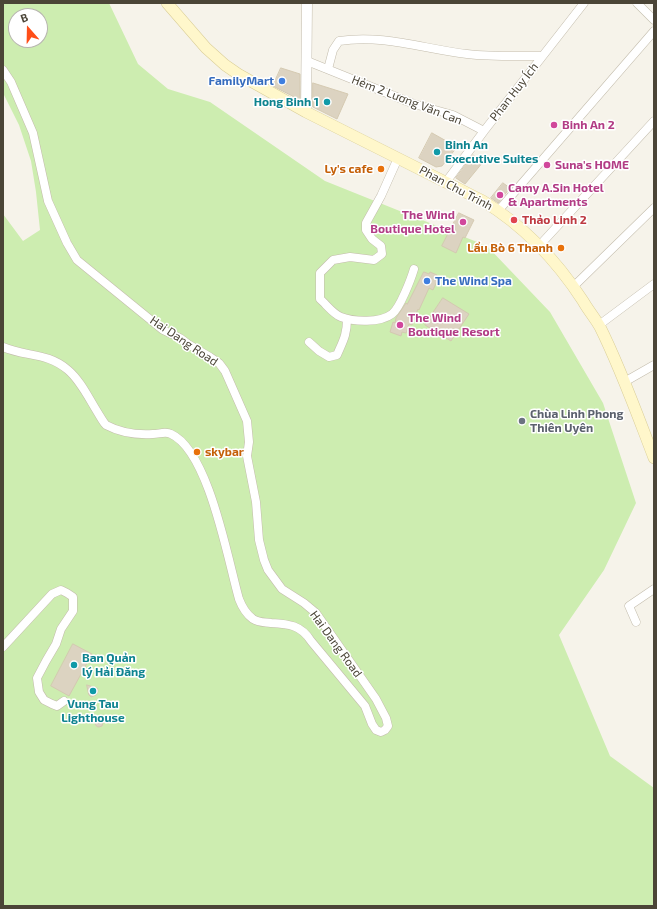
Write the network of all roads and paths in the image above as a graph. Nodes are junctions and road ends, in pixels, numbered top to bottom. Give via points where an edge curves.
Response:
1 (167, 3) edge
2 (307, 3) edge
3 (584, 3) edge
4 (636, 3) edge
5 (654, 20) edge
6 (654, 31) edge
7 (542, 56) junction
8 (307, 61) junction
9 (328, 69) junction
10 (3, 70) edge
11 (306, 112) junction
12 (654, 121) edge
13 (484, 131) junction
14 (398, 158) junction
15 (446, 182) junction
16 (654, 208) edge
17 (498, 210) junction
18 (539, 246) junction
19 (414, 269) dead end
20 (654, 284) edge
21 (574, 286) junction
22 (347, 318) junction
23 (599, 325) junction
24 (309, 342) dead end
25 (3, 347) edge
26 (654, 365) edge
27 (626, 381) junction
28 (651, 440) edge
29 (654, 458) edge
30 (654, 589) edge
31 (636, 622) dead end
32 (3, 647) edge
33 (64, 701) dead end

1 - 11 main road, Phan Chu Trinh via 225,65
2 - 8 street
3 - 7 street, Phan Huy Ích
4 - 5 street
6 - 17 street
7 - 9 street via 468,54 386,40 351,39 339,41 333,50
7 - 13 street, Phan Huy Ích
8 - 9 street, Hẻm 2 Lương Văn Can
8 - 11 street
9 - 13 street, Hẻm 2 Lương Văn Can via 414,104 453,115
10 - 25 street, Hai Dang Road via 34,133 48,201 77,260 163,330 210,357 225,371 247,421 247,456 256,502 259,540 268,570 282,589 316,613 376,699 386,718 386,730 376,730 364,706 306,633 297,626 262,622 244,610 211,495 199,467 185,445 165,432 130,434 105,424 76,380 62,365 44,357
11 - 14 main road, Phan Chu Trinh
12 - 18 street
13 - 15 street, Phan Huy Ích
14 - 15 main road, Phan Chu Trinh
14 - 22 street via 366,222 366,230 381,246 382,254 374,260 350,257 333,260 320,273 320,298 339,316
15 - 17 main road, Phan Chu Trinh
16 - 21 street
17 - 18 main road, Phan Chu Trinh
18 - 21 main road, Phan Chu Trinh
19 - 22 street via 406,291 393,313 379,320
20 - 23 street
21 - 23 main road, Phan Chu Trinh
22 - 24 street via 347,330 337,355 329,357
23 - 27 main road, Phan Chu Trinh
26 - 27 street
27 - 28 main road, Phan Chu Trinh
28 - 29 main road, Phan Chu Trinh
30 - 31 street via 629,606
32 - 33 street via 52,594 60,590 73,597 73,611 61,629 38,678 39,692 44,700 57,706

